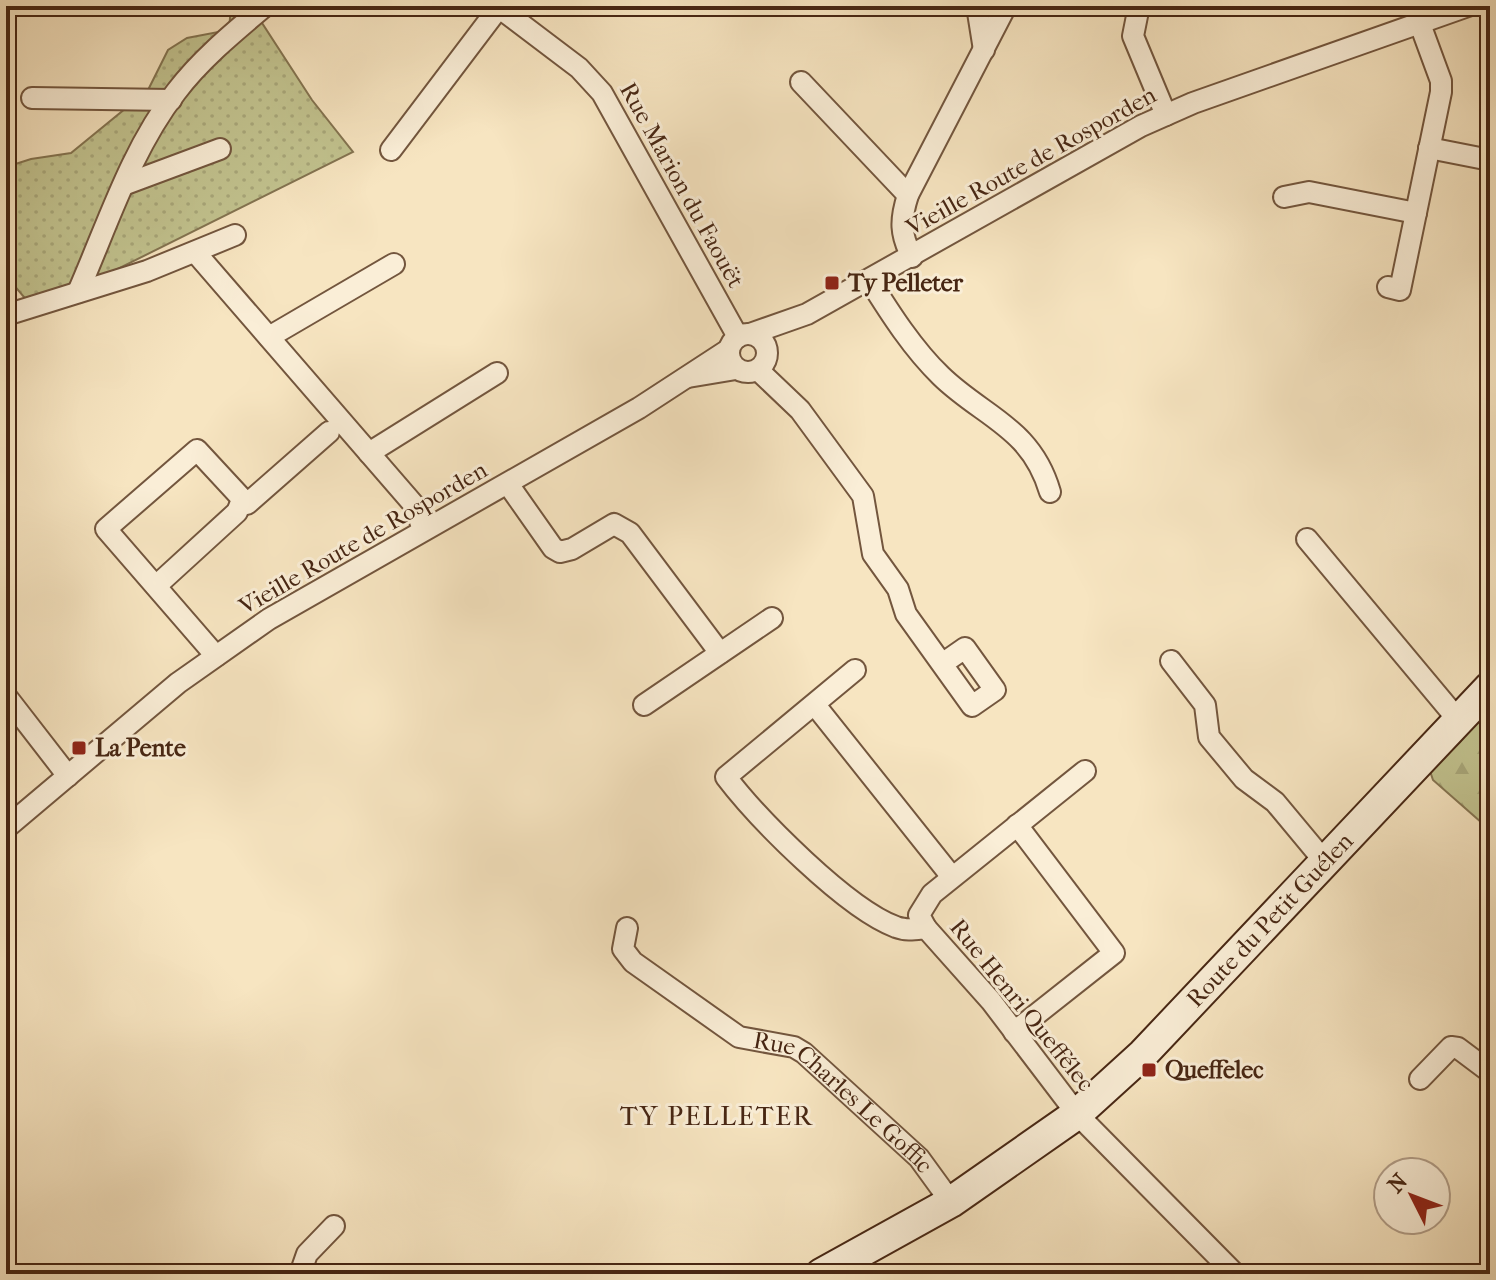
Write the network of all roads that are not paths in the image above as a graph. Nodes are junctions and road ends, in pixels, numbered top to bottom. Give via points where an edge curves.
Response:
1 (265, 6) edge
2 (977, 6) edge
3 (1006, 6) edge
4 (1139, 6) edge
5 (499, 7) edge
6 (1463, 7) edge
7 (1420, 24) junction
8 (984, 50) junction
9 (801, 82) dead end
10 (32, 98) dead end
11 (171, 100) junction
12 (1166, 115) junction
13 (1429, 148) junction
14 (220, 149) dead end
15 (391, 150) dead end
16 (1490, 160) edge
17 (126, 184) junction
18 (908, 195) junction
19 (1284, 197) dead end
20 (1416, 213) junction
21 (235, 235) dead end
22 (195, 252) junction
23 (912, 257) junction
24 (394, 264) dead end
25 (870, 281) junction
26 (1402, 290) dead end
27 (78, 292) junction
28 (807, 314) junction
29 (6, 315) edge
30 (269, 337) junction
31 (738, 347) junction
32 (762, 362) junction
33 (497, 373) dead end
34 (329, 432) dead end
35 (369, 453) junction
36 (508, 484) junction
37 (1050, 492) dead end
38 (245, 502) junction
39 (423, 530) junction
40 (1307, 539) dead end
41 (152, 582) junction
42 (772, 618) dead end
43 (720, 653) junction
44 (216, 656) junction
45 (1171, 661) dead end
46 (942, 664) dead end
47 (855, 670) dead end
48 (1490, 687) edge
49 (6, 696) edge
50 (644, 705) dead end
51 (815, 705) junction
52 (1459, 721) junction
53 (1085, 771) dead end
54 (68, 776) junction
55 (1017, 825) junction
56 (6, 828) edge
57 (1325, 862) junction
58 (952, 877) junction
59 (627, 928) dead end
60 (926, 928) junction
61 (1014, 1032) junction
62 (1490, 1072) edge
63 (1420, 1079) dead end
64 (1077, 1114) junction
65 (951, 1202) junction
66 (334, 1226) dead end
67 (300, 1274) edge
68 (821, 1274) edge
69 (1235, 1274) edge

1 - 11 street
2 - 8 street
3 - 8 street
4 - 12 street via 1133,36
5 - 15 street
5 - 31 street, Rue Marion du Faouët via 579,68 602,93
6 - 7 street, Vieille Route de Rosporden
7 - 12 street, Vieille Route de Rosporden
7 - 13 street via 1441,81
8 - 18 street
9 - 18 street
10 - 11 street
11 - 17 street
12 - 23 street, Vieille Route de Rosporden
13 - 16 street
13 - 20 street
14 - 17 street
17 - 27 street
18 - 23 street via 901,232
19 - 20 street via 1309,192
20 - 26 street
21 - 22 street
22 - 27 street
22 - 30 street
23 - 25 street, Vieille Route de Rosporden
24 - 30 street
25 - 28 street, Vieille Route de Rosporden
25 - 37 street via 927,362 1028,448
27 - 29 street
28 - 31 street, Vieille Route de Rosporden
28 - 32 street, Vieille Route de Rosporden
30 - 35 street
31 - 32 street via 747,373
31 - 32 street, Rue Marion du Faouët via 761,339
31 - 36 street, Vieille Route de Rosporden
32 - 46 street, Rue Marion du Faouët via 863,496 873,554
33 - 35 street
34 - 38 street
35 - 39 street via 415,506
36 - 39 street, Vieille Route de Rosporden
36 - 43 street via 560,552 614,524 630,533
38 - 41 street
38 - 41 street via 197,450 106,529
39 - 44 street, Vieille Route de Rosporden via 317,589
40 - 52 street
41 - 44 street
42 - 43 street
43 - 50 street
44 - 54 street, Vieille Route de Rosporden
45 - 57 street via 1205,705 1209,737 1244,779 1275,802
47 - 51 street, Rue Henri Queffélec
48 - 52 street, Route du Petit Guélen
49 - 54 street
51 - 58 street
51 - 60 street, Rue Henri Queffélec via 726,777 765,823 845,893 894,927
52 - 57 street, Route du Petit Guélen
53 - 55 street
54 - 56 street, Vieille Route de Rosporden
55 - 58 street
55 - 61 street via 1114,953
57 - 64 street, Route du Petit Guélen via 1143,1054
58 - 60 street, Rue Henri Queffélec via 920,908
59 - 65 street, Rue Charles Le Goffic via 623,949 633,962 739,1037 804,1053 919,1158
60 - 61 street, Rue Henri Queffélec
61 - 64 street, Rue Henri Queffélec
62 - 63 street via 1451,1047
64 - 65 street, Rue Charles Le Goffic
64 - 69 street, Rue Henri Queffélec
65 - 68 street, Rue Charles Le Goffic
66 - 67 street via 307,1254

